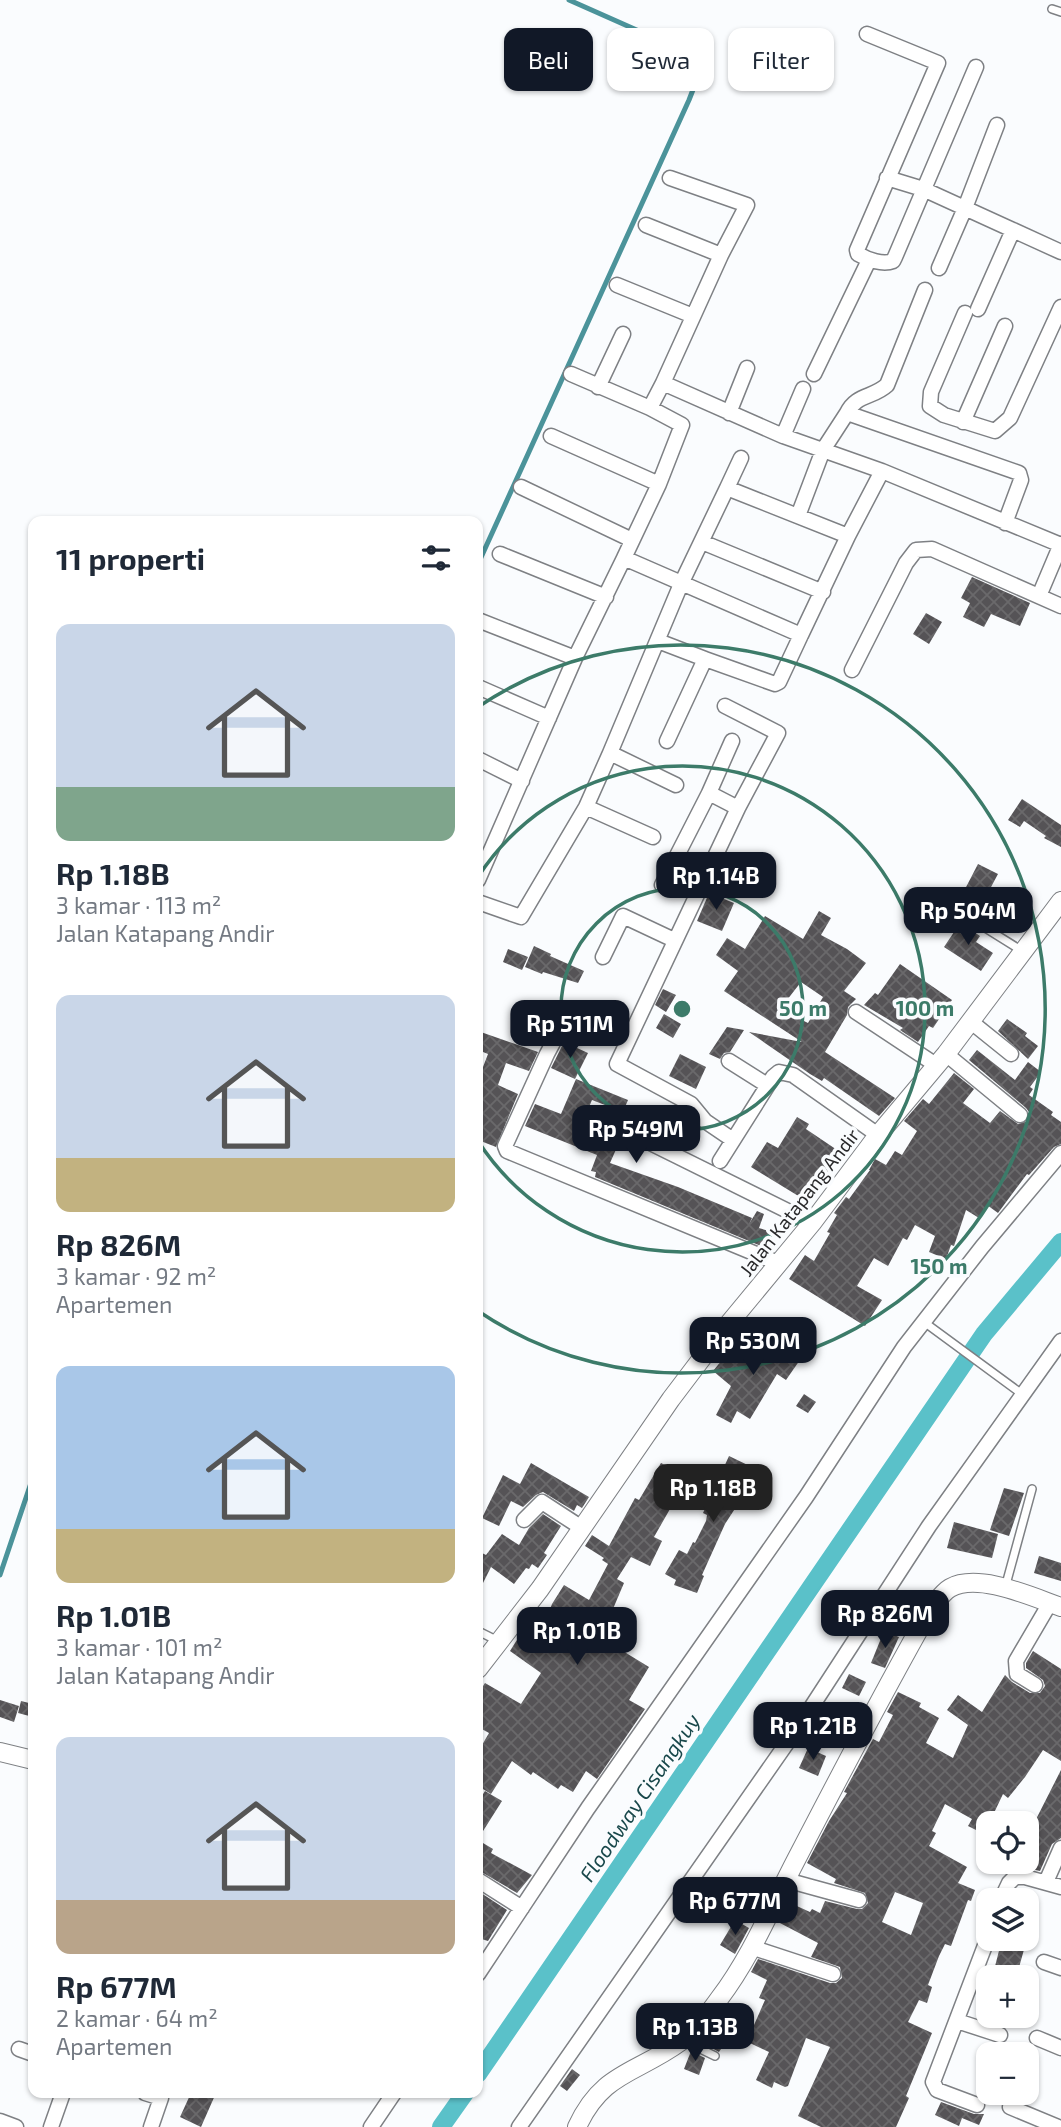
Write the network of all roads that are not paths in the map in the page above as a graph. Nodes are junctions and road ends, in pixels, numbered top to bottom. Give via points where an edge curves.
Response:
1 (1052, 9) dead end
2 (1061, 12) edge
3 (867, 34) dead end
4 (976, 67) dead end
5 (997, 125) dead end
6 (670, 178) dead end
7 (887, 178) junction
8 (923, 189) junction
9 (965, 208) junction
10 (646, 225) dead end
11 (1013, 230) junction
12 (1061, 252) edge
13 (721, 255) junction
14 (869, 260) junction
15 (939, 268) dead end
16 (617, 285) dead end
17 (925, 290) dead end
18 (1061, 307) edge
19 (693, 316) junction
20 (1004, 326) dead end
21 (623, 334) dead end
22 (747, 368) dead end
23 (571, 374) dead end
24 (814, 374) dead end
25 (663, 383) junction
26 (598, 387) junction
27 (803, 389) dead end
28 (650, 408) junction
29 (729, 413) junction
30 (847, 413) junction
31 (963, 422) junction
32 (551, 436) dead end
33 (783, 436) junction
34 (823, 450) junction
35 (741, 458) dead end
36 (882, 471) junction
37 (659, 485) junction
38 (521, 487) dead end
39 (727, 488) junction
40 (798, 516) junction
41 (1004, 523) junction
42 (848, 536) junction
43 (632, 540) junction
44 (702, 542) junction
45 (1061, 544) edge
46 (500, 554) dead end
47 (624, 558) junction
48 (681, 584) junction
49 (823, 592) junction
50 (1039, 596) junction
51 (606, 597) junction
52 (1061, 606) edge
53 (483, 622) edge
54 (801, 635) junction
55 (658, 641) junction
56 (575, 658) junction
57 (705, 659) junction
58 (852, 670) dead end
59 (483, 690) edge
60 (725, 706) dead end
61 (549, 718) junction
62 (667, 741) dead end
63 (732, 741) dead end
64 (610, 753) junction
65 (483, 762) edge
66 (522, 781) junction
67 (676, 785) dead end
68 (709, 793) junction
69 (586, 807) junction
70 (738, 808) junction
71 (653, 838) dead end
72 (483, 869) edge
73 (662, 886) dead end
74 (1061, 901) edge
75 (483, 904) edge
76 (971, 919) dead end
77 (674, 940) junction
78 (1025, 952) junction
79 (603, 957) dead end
80 (856, 1012) dead end
81 (970, 1021) junction
82 (564, 1022) dead end
83 (1011, 1054) dead end
84 (941, 1060) junction
85 (729, 1061) dead end
86 (767, 1085) junction
87 (1020, 1115) dead end
88 (612, 1124) dead end
89 (878, 1135) junction
90 (733, 1140) junction
91 (1061, 1153) edge
92 (720, 1161) dead end
93 (812, 1223) junction
94 (778, 1264) junction
95 (924, 1322) junction
96 (721, 1333) junction
97 (1061, 1341) edge
98 (761, 1359) dead end
99 (1022, 1394) junction
100 (1032, 1489) dead end
101 (524, 1520) dead end
102 (582, 1528) junction
103 (1005, 1589) junction
104 (1055, 1605) edge
105 (483, 1633) edge
106 (499, 1641) junction
107 (483, 1662) edge
108 (1035, 1685) dead end
109 (0, 1752) edge
110 (28, 1759) edge
111 (1061, 1849) edge
112 (786, 1880) junction
113 (1046, 1882) junction
114 (483, 1883) edge
115 (1061, 1887) edge
116 (1006, 1888) edge
117 (859, 1900) dead end
118 (522, 1908) junction
119 (751, 1947) junction
120 (983, 1951) edge
121 (1044, 1962) dead end
122 (483, 1966) edge
123 (1061, 1968) edge
124 (833, 1974) dead end
125 (957, 2021) junction
126 (1000, 2035) dead end
127 (1037, 2038) dead end
128 (683, 2041) junction
129 (1061, 2048) edge
130 (19, 2049) dead end
131 (28, 2052) edge
132 (715, 2056) dead end
133 (61, 2098) edge
134 (161, 2098) edge
135 (391, 2098) edge
136 (976, 2104) edge
137 (1010, 2107) dead end
138 (0, 2122) edge
139 (16, 2127) edge
140 (51, 2127) edge
141 (151, 2127) edge
142 (371, 2127) edge
143 (519, 2127) edge
144 (577, 2127) edge
145 (1058, 2127) edge

1 - 2 lane
3 - 7 street via 937,62
4 - 8 street
5 - 9 street
6 - 13 street via 747,205
7 - 8 street
7 - 14 street via 857,250
8 - 9 street
8 - 14 street via 893,261
9 - 11 street
9 - 15 street
10 - 13 street
11 - 12 street
11 - 31 street via 929,400 930,406
13 - 19 street
14 - 24 street
16 - 19 street
17 - 30 street via 887,385 875,395 855,400
18 - 31 street via 1010,418 995,431
19 - 25 street
20 - 31 street
21 - 26 street
22 - 29 street
23 - 26 street
25 - 28 street
25 - 29 street
26 - 28 street
27 - 33 street
28 - 37 street via 682,425
29 - 33 street
30 - 34 street
30 - 41 street via 1019,473 1021,480
32 - 37 street
33 - 34 street
34 - 36 street
34 - 40 street
35 - 39 street
36 - 41 street
36 - 42 street
37 - 43 street
38 - 43 street
39 - 40 street
39 - 44 street
40 - 42 street
41 - 45 street
42 - 49 street
43 - 47 street
44 - 48 street
44 - 49 street
45 - 50 street
46 - 51 street
47 - 48 street
47 - 51 street
48 - 54 street
48 - 55 street
49 - 54 street
50 - 52 street
50 - 58 street via 932,549 916,550
51 - 56 street
53 - 56 street
54 - 57 street via 775,684
55 - 57 street
55 - 64 street
56 - 61 street
57 - 62 street
59 - 61 street
60 - 70 street via 778,733
61 - 66 street
63 - 68 street
64 - 67 street
64 - 69 street
65 - 66 street
66 - 72 street
68 - 70 street
68 - 73 street
69 - 71 street
69 - 75 street via 521,917
70 - 77 street
74 - 78 street, Jalan Katapang Andir
76 - 78 lane
77 - 79 street via 623,916
77 - 90 street via 617,1064 691,1104 705,1121
78 - 81 street, Jalan Katapang Andir
80 - 84 street
81 - 83 street
81 - 84 street, Jalan Katapang Andir
82 - 94 street via 507,1142 507,1151
84 - 87 street
84 - 89 street, Jalan Katapang Andir
85 - 86 street
86 - 89 street via 779,1072 793,1075
86 - 90 street
88 - 93 street
89 - 93 street, Jalan Katapang Andir
90 - 92 street
91 - 95 street
93 - 94 street, Jalan Katapang Andir
94 - 96 street, Jalan Katapang Andir
95 - 99 lane
95 - 118 street
96 - 98 lane
96 - 102 street, Jalan Katapang Andir
97 - 99 street
99 - 143 street via 929,1526 803,1720
100 - 103 lane
101 - 102 street via 542,1502
102 - 106 street, Jalan Katapang Andir
103 - 104 street
103 - 112 street via 987,1583 961,1584 950,1588 931,1608
104 - 108 street via 1016,1661 1017,1674
105 - 106 lane
106 - 107 street, Jalan Katapang Andir
109 - 110 street
111 - 113 street
112 - 117 street
112 - 119 street
113 - 115 street
113 - 116 street via 1015,1877
114 - 118 street
118 - 122 street
119 - 124 street
119 - 128 street via 719,2000
120 - 125 street
121 - 123 street
125 - 126 street
125 - 136 street via 933,2082 937,2090
127 - 129 street
128 - 132 lane
128 - 144 street via 613,2080 586,2106
130 - 131 street
133 - 140 street
134 - 141 street
135 - 142 street
137 - 145 street
138 - 139 street

